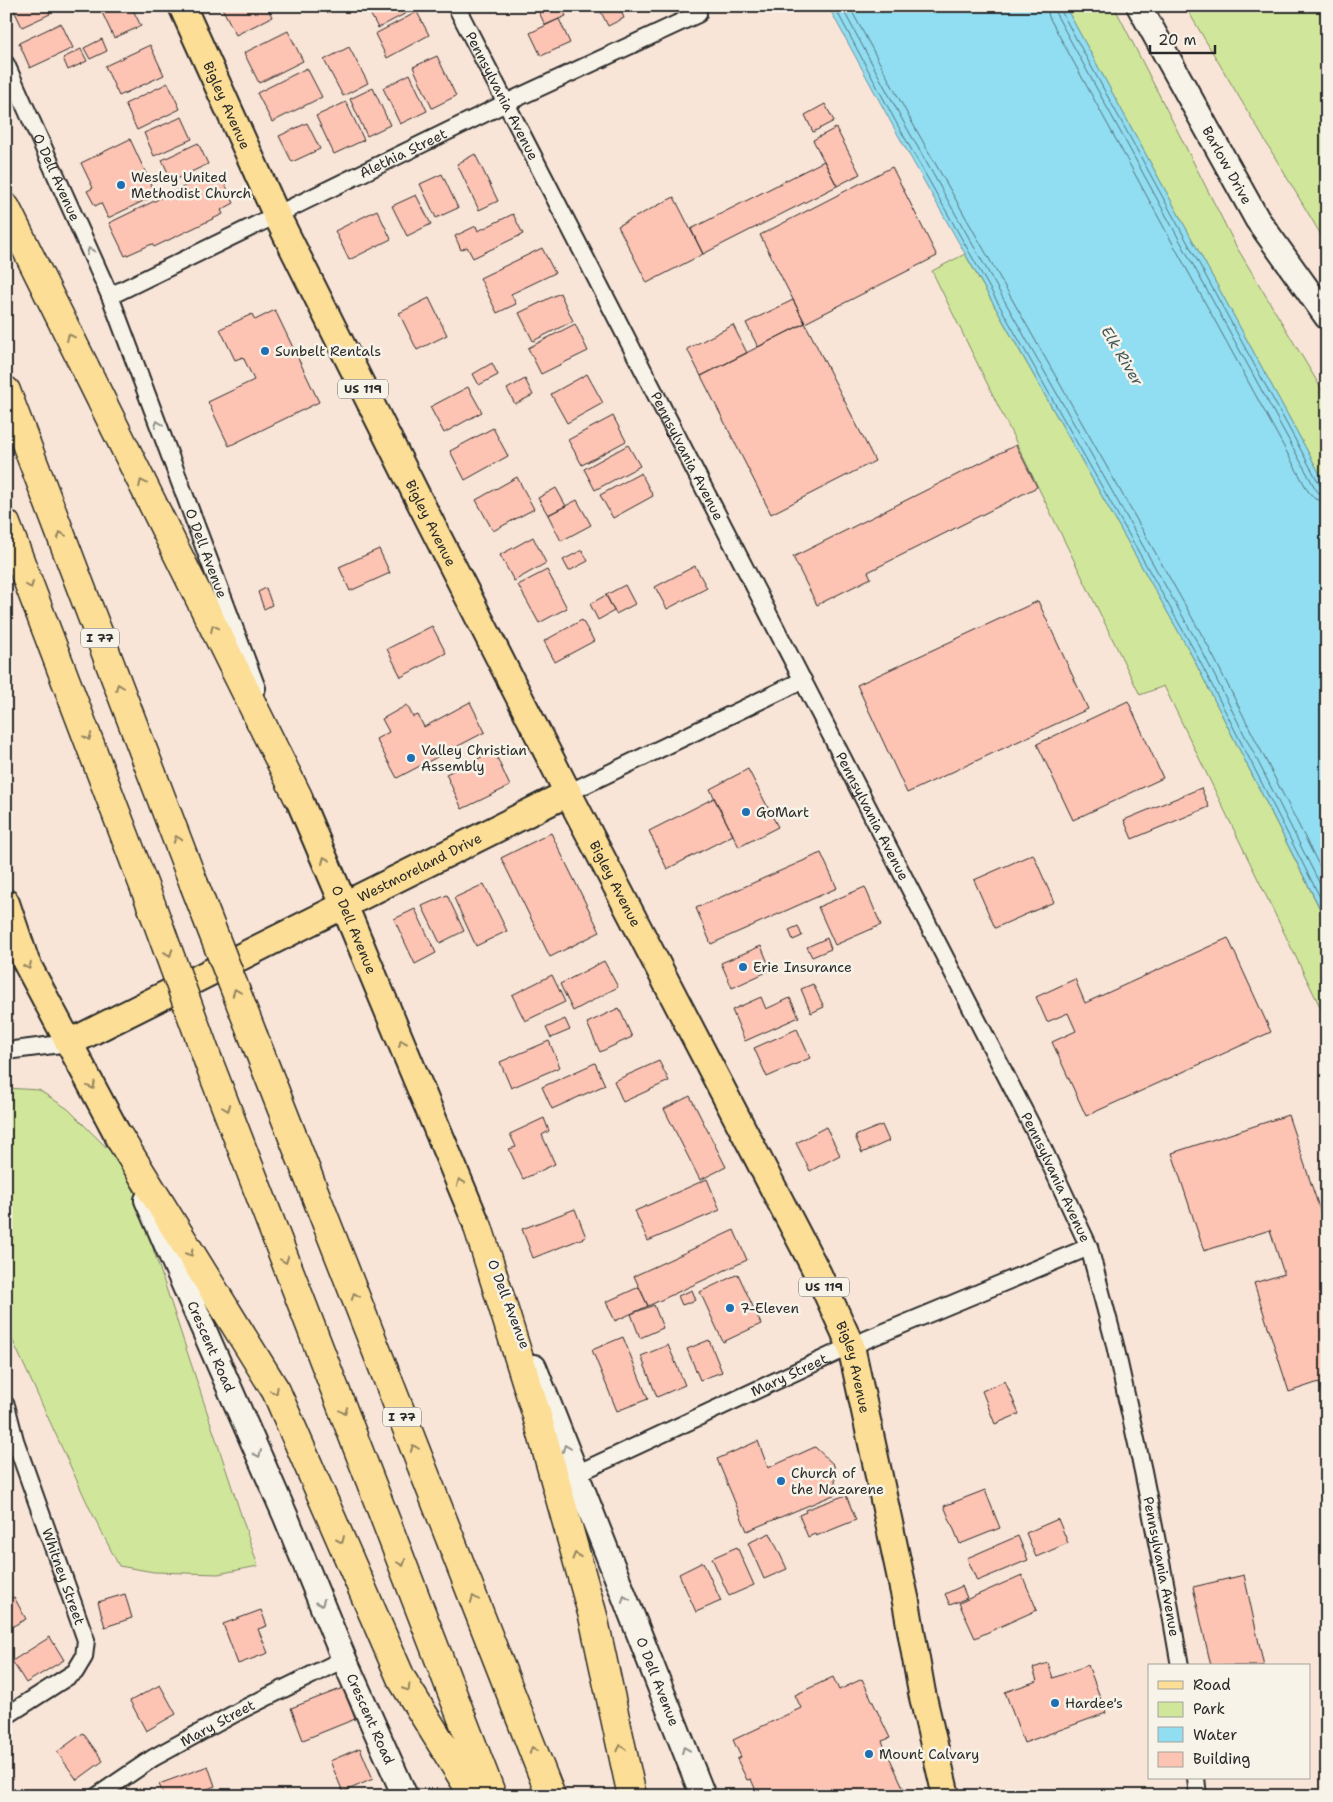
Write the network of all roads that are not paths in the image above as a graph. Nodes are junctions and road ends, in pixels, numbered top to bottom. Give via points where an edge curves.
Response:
1 (182, 6) edge
2 (456, 6) edge
3 (1139, 6) edge
4 (698, 14) dead end
5 (6, 64) edge
6 (506, 102) junction
7 (6, 208) edge
8 (276, 214) junction
9 (110, 296) junction
10 (1327, 317) edge
11 (6, 392) edge
12 (6, 524) edge
13 (803, 680) junction
14 (568, 793) junction
15 (298, 798) junction
16 (6, 903) edge
17 (344, 905) junction
18 (69, 1043) junction
19 (6, 1050) edge
20 (119, 1136) junction
21 (478, 1227) junction
22 (1089, 1247) junction
23 (851, 1346) junction
24 (6, 1404) edge
25 (576, 1474) junction
26 (344, 1658) junction
27 (1180, 1664) edge
28 (6, 1716) edge
29 (1196, 1780) edge
30 (98, 1796) edge
31 (405, 1796) edge
32 (474, 1796) edge
33 (492, 1796) edge
34 (550, 1796) edge
35 (632, 1796) edge
36 (703, 1796) edge
37 (946, 1796) edge
38 (1198, 1796) edge

1 - 8 main road, Bigley Avenue / US 119
2 - 6 street, Pennsylvania Avenue
3 - 10 street, Barlow Drive via 1256,218
4 - 6 street, Alethia Street
9 -> 5 street, O Dell Avenue
6 - 8 street, Alethia Street
6 - 13 street, Pennsylvania Avenue
15 -> 7 highway
8 - 9 street, Alethia Street
8 - 14 main road, Bigley Avenue / US 119
15 -> 9 street, O Dell Avenue
34 -> 11 highway, I 77, bridge
12 -> 33 highway, bridge via 209,1063
13 - 14 street, Westmoreland Drive
13 - 22 street, Pennsylvania Avenue via 1040,1142
14 - 17 main road, Westmoreland Drive
14 - 23 main road, Bigley Avenue / US 119 via 814,1266
17 -> 15 main road, O Dell Avenue
16 -> 18 main road, Crescent Road via 26,962
17 - 18 main road, Westmoreland Drive
21 -> 17 main road, O Dell Avenue
18 - 19 street, Westmoreland Drive
18 -> 20 main road, Crescent Road
20 -> 26 street, Crescent Road via 286,1517
20 -> 32 highway via 276,1391 401,1678
25 -> 21 street, O Dell Avenue
35 -> 21 highway via 593,1616 537,1416
22 - 23 street, Mary Street
22 - 27 street, Pennsylvania Avenue via 1143,1471
23 - 25 street, Mary Street
23 - 37 main road, Bigley Avenue / US 119
24 - 28 street, Whitney Street via 15,1440 86,1640 84,1657 75,1672
36 -> 25 street, O Dell Avenue
26 - 30 street, Mary Street via 153,1758
26 - 31 street, Crescent Road
29 - 38 street

